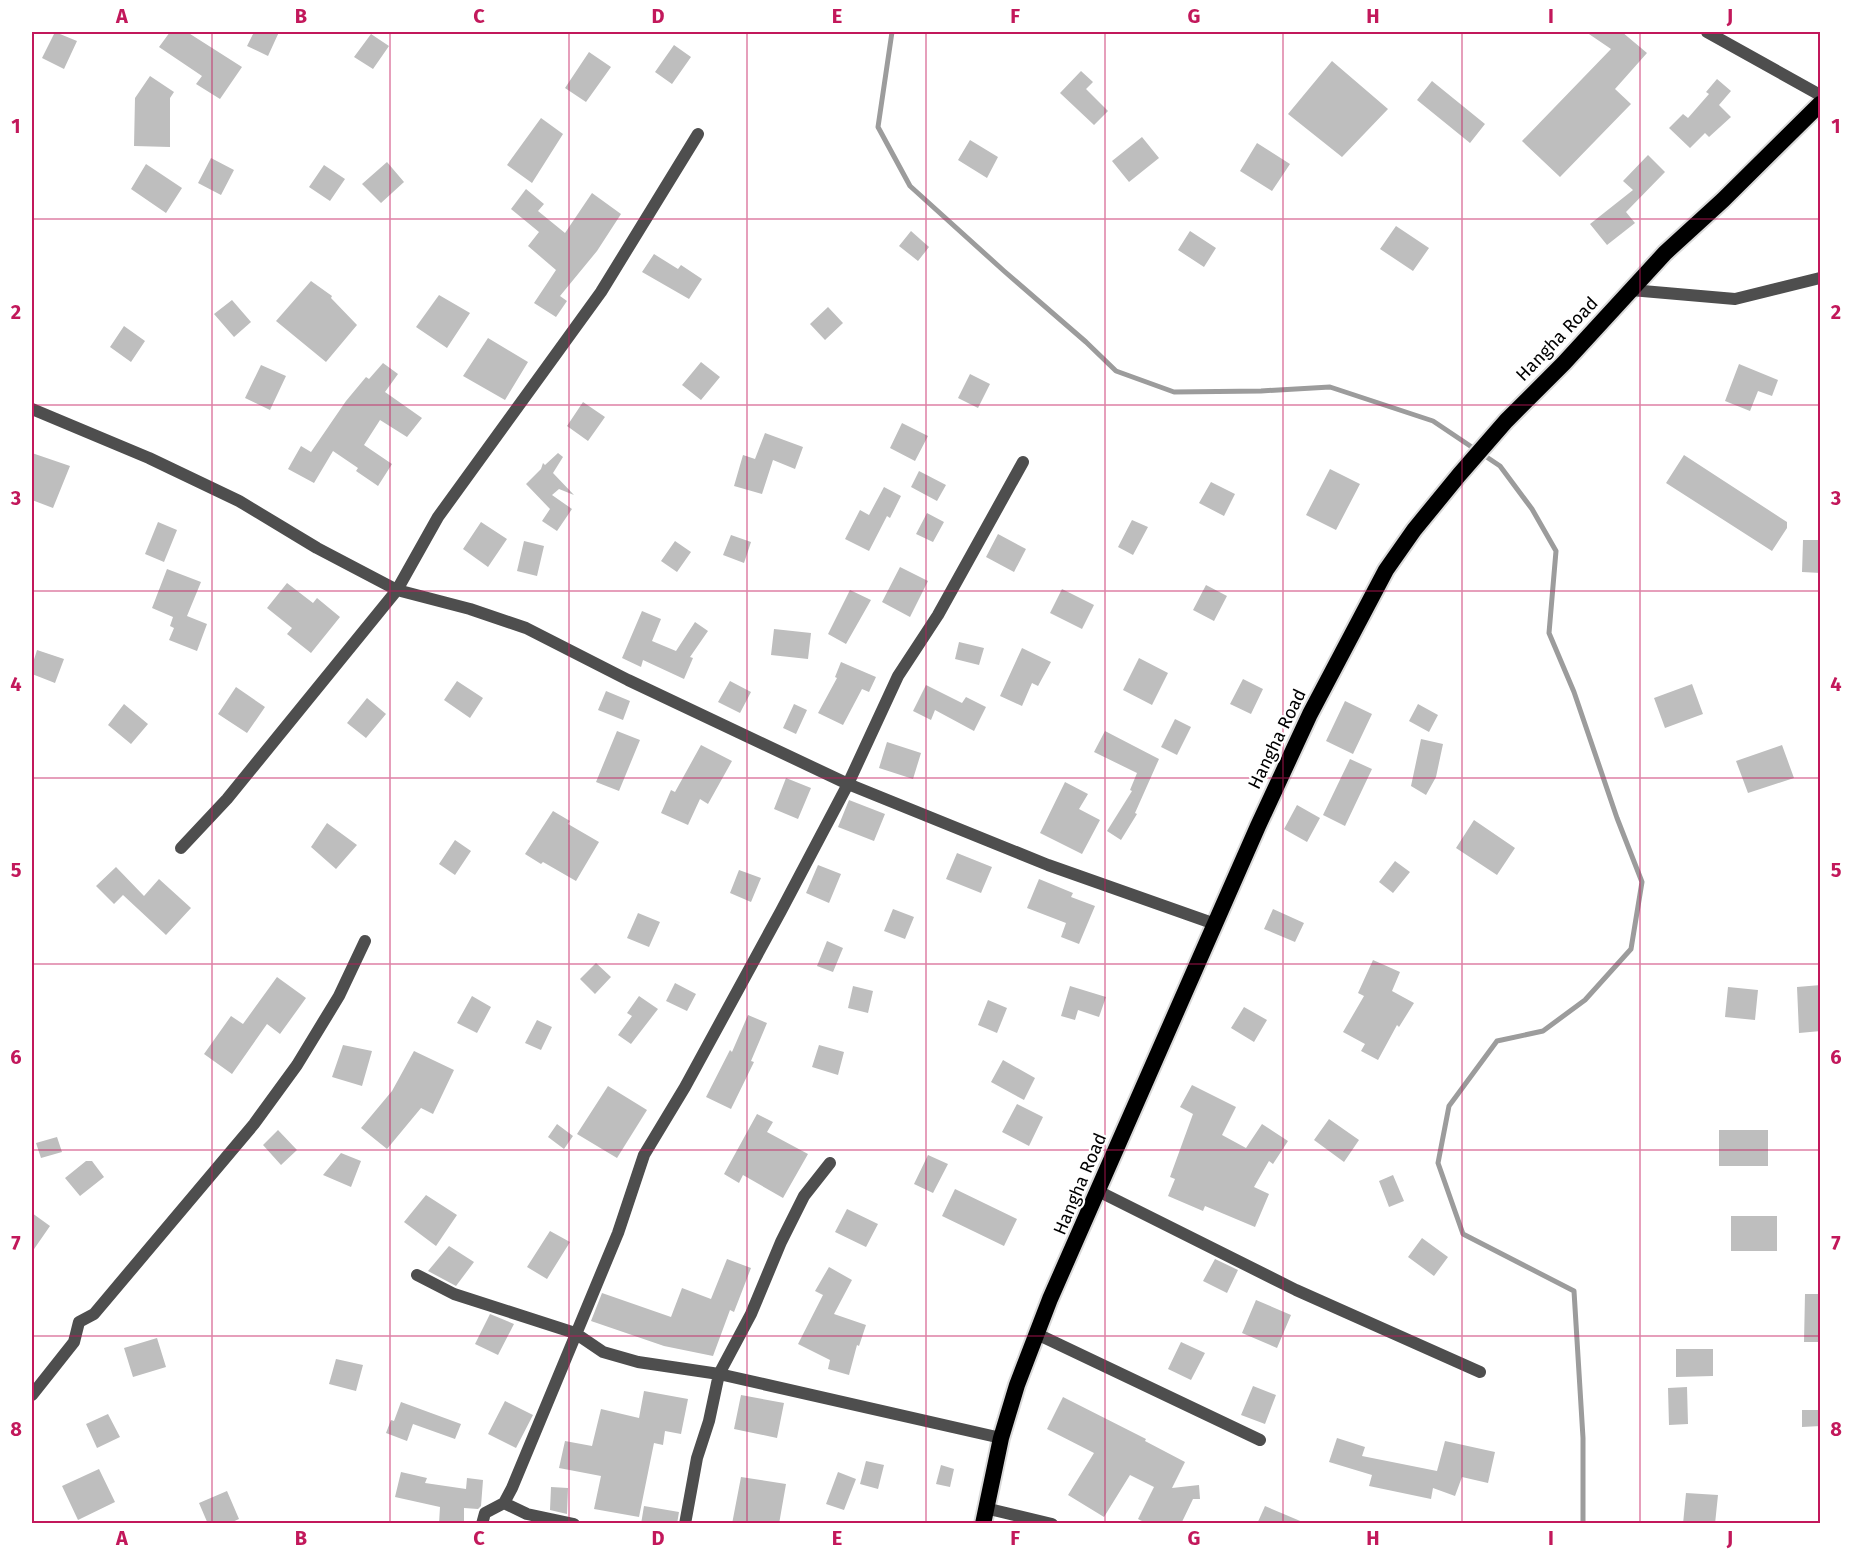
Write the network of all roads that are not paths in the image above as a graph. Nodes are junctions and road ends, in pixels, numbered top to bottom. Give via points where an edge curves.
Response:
1 (1707, 32) edge
2 (1821, 95) edge
3 (1821, 104) edge
4 (698, 135) dead end
5 (1821, 278) edge
6 (1631, 290) junction
7 (32, 409) edge
8 (1023, 462) dead end
9 (397, 590) junction
10 (848, 784) junction
11 (181, 848) dead end
12 (1215, 924) junction
13 (365, 941) dead end
14 (830, 1163) dead end
15 (1098, 1191) junction
16 (417, 1275) dead end
17 (575, 1333) junction
18 (1037, 1334) junction
19 (1480, 1372) dead end
20 (719, 1374) junction
21 (32, 1395) edge
22 (1001, 1437) junction
23 (1260, 1440) dead end
24 (504, 1503) junction
25 (984, 1516) edge
26 (482, 1524) edge
27 (574, 1524) edge
28 (685, 1524) edge
29 (1052, 1524) edge

1 - 2 street
3 - 6 highway, Hangha Road
4 - 9 street via 601,292 438,517
5 - 6 street via 1735,299
6 - 12 highway, Hangha Road via 1506,421 1414,530 1386,570 1305,723
7 - 9 street via 239,501
8 - 10 street via 938,615 898,676
9 - 10 street via 526,628
9 - 11 street via 227,799
10 - 12 street via 1048,866
10 - 17 street via 685,1087 644,1155 618,1233
12 - 15 highway, Hangha Road
13 - 21 street via 339,996 297,1065 94,1314 79,1322 74,1342
14 - 20 street via 804,1197
15 - 18 highway, Hangha Road
15 - 19 street via 1296,1290
16 - 17 street via 454,1294
17 - 20 street via 603,1352 620,1357
17 - 24 street
18 - 22 highway, Hangha Road
18 - 23 street
20 - 22 street
20 - 28 street
22 - 25 highway, Hangha Road
24 - 26 street via 485,1513
24 - 27 street via 527,1514
25 - 29 street

